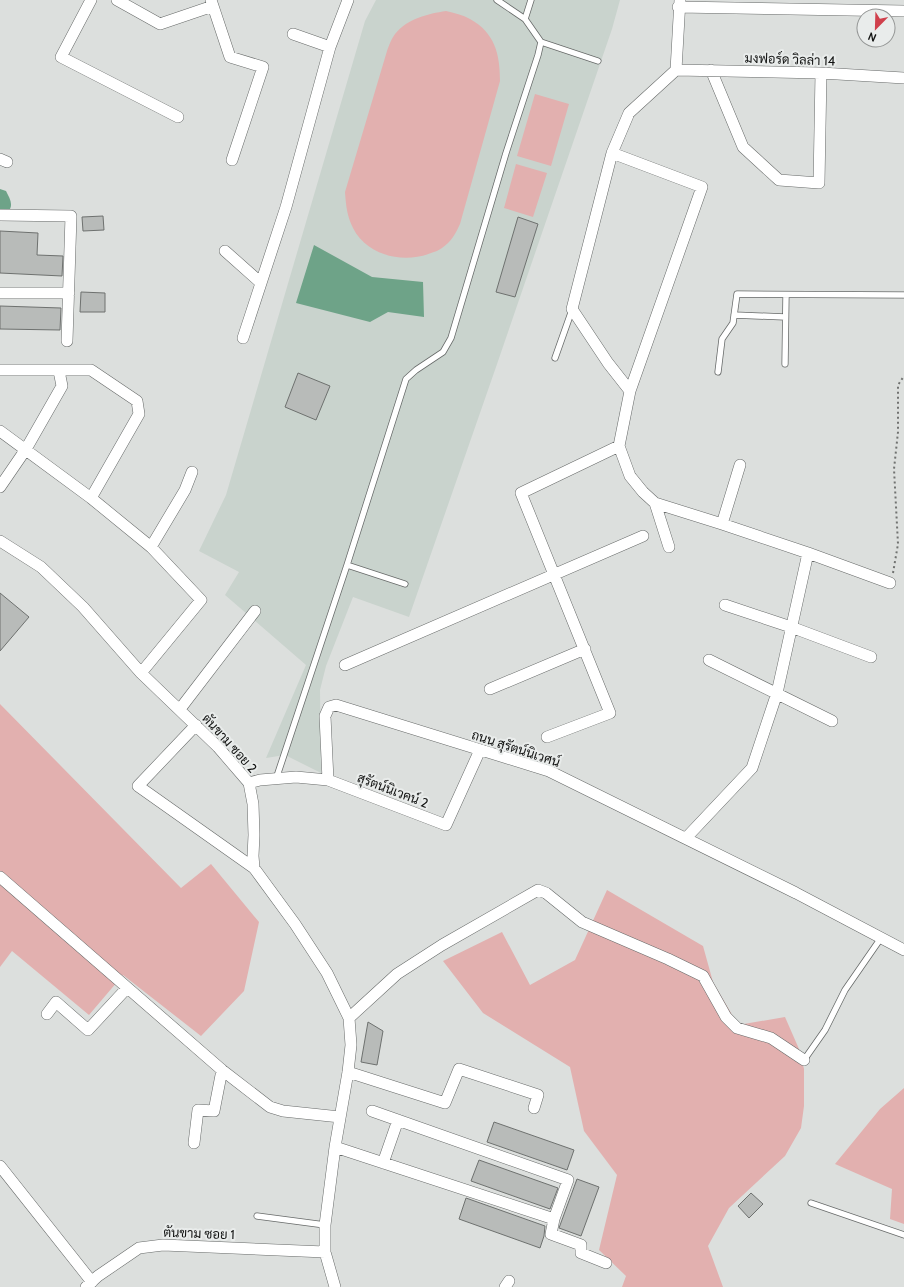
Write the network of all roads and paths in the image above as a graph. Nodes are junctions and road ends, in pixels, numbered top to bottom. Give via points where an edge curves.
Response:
1 (91, 0) edge
2 (117, 0) edge
3 (348, 0) edge
4 (497, 0) edge
5 (531, 0) edge
6 (212, 3) edge
7 (679, 4) edge
8 (904, 11) edge
9 (525, 19) junction
10 (293, 34) dead end
11 (540, 42) junction
12 (330, 47) junction
13 (598, 61) dead end
14 (676, 70) junction
15 (710, 70) junction
16 (822, 73) junction
17 (904, 78) edge
18 (178, 117) dead end
19 (612, 153) junction
20 (232, 160) dead end
21 (0, 215) edge
22 (225, 251) dead end
23 (261, 282) junction
24 (0, 293) edge
25 (69, 293) junction
26 (786, 295) junction
27 (904, 295) edge
28 (572, 310) junction
29 (734, 315) junction
30 (785, 317) junction
31 (244, 338) dead end
32 (67, 341) dead end
33 (555, 358) dead end
34 (785, 364) dead end
35 (0, 370) edge
36 (59, 371) junction
37 (718, 372) dead end
38 (904, 376) edge
39 (630, 391) junction
40 (0, 431) edge
41 (619, 446) junction
42 (26, 449) junction
43 (740, 465) dead end
44 (192, 472) dead end
45 (0, 487) edge
46 (91, 498) junction
47 (655, 503) junction
48 (722, 524) junction
49 (643, 536) dead end
50 (0, 541) edge
51 (151, 547) junction
52 (669, 547) dead end
53 (808, 553) junction
54 (347, 565) junction
55 (554, 574) junction
56 (890, 583) joint
57 (406, 584) dead end
58 (725, 605) dead end
59 (255, 610) dead end
60 (791, 627) junction
61 (585, 649) junction
62 (870, 657) dead end
63 (709, 660) dead end
64 (345, 665) dead end
65 (141, 673) junction
66 (490, 689) dead end
67 (777, 693) junction
68 (180, 709) junction
69 (832, 721) dead end
70 (196, 725) junction
71 (547, 737) dead end
72 (480, 750) junction
73 (276, 779) junction
74 (328, 780) junction
75 (249, 783) junction
76 (686, 838) junction
77 (254, 868) junction
78 (0, 877) edge
79 (881, 938) junction
80 (904, 950) edge
81 (127, 988) junction
82 (47, 1014) dead end
83 (349, 1018) junction
84 (804, 1060) joint
85 (222, 1070) junction
86 (348, 1072) junction
87 (534, 1108) dead end
88 (372, 1111) dead end
89 (340, 1117) junction
90 (398, 1120) junction
91 (194, 1143) dead end
92 (335, 1147) junction
93 (383, 1163) junction
94 (0, 1166) edge
95 (811, 1203) dead end
96 (257, 1216) dead end
97 (554, 1219) junction
98 (326, 1225) junction
99 (904, 1235) edge
100 (325, 1252) junction
101 (606, 1263) dead end
102 (89, 1284) edge
103 (334, 1287) edge

1 - 18 street via 61,56
2 - 6 street via 160,24
3 - 12 street
4 - 9 lane
5 - 9 lane
6 - 20 street via 230,57 263,67
7 - 8 street
7 - 14 street
9 - 11 lane
10 - 12 street
11 - 13 lane
11 - 54 lane via 451,338 442,352 406,379
12 - 23 street via 286,206
14 - 15 street, มงฟอร์ด วิลล่า 14
14 - 19 street via 629,113
15 - 16 street, มงฟอร์ด วิลล่า 14
15 - 16 street via 743,147 779,180 819,183
16 - 17 street, มงฟอร์ด วิลล่า 14
19 - 28 street
19 - 39 street via 702,187
21 - 25 street via 71,216
22 - 23 street
23 - 31 street
24 - 25 street
25 - 32 street
26 - 27 lane
26 - 29 lane via 737,294
26 - 30 lane
28 - 33 lane
28 - 39 street
29 - 30 lane
29 - 37 lane via 733,323 722,339
30 - 34 lane
35 - 36 street
36 - 42 street via 62,386
36 - 46 street via 91,370 136,402 139,414
38 - 56 path via 898,386 898,432 894,469 898,544
39 - 41 street
40 - 42 street
41 - 47 street via 630,476
41 - 55 street via 521,493
42 - 45 street
42 - 46 street
43 - 48 street
44 - 51 street via 186,490
46 - 51 street
47 - 48 street
47 - 52 street
48 - 53 street
49 - 55 street
50 - 65 street, ตันขาม ซอย 2 via 41,567 83,607
51 - 65 street via 201,600
53 - 56 street
53 - 60 street
54 - 57 lane
54 - 73 lane
55 - 61 street
55 - 64 street
58 - 60 street
59 - 68 street
60 - 62 street
60 - 67 street
61 - 66 street
61 - 71 street via 610,713
63 - 67 street
65 - 68 street, ตันขาม ซอย 2
67 - 69 street
67 - 76 street via 752,768
68 - 70 street, ตันขาม ซอย 2
70 - 75 street, ตันขาม ซอย 2
70 - 77 street via 138,786
72 - 74 street, สุรัตน์นิเวคน์ 2 via 446,825
72 - 74 street, ถนน สุรัตน์นิเวศน์ via 336,705 329,708 325,716
72 - 76 street, ถนน สุรัตน์นิเวศน์ via 549,771
73 - 74 street, สุรัตน์นิเวคน์ 2 via 296,777
73 - 75 street, สุรัตน์นิเวคน์ 2
75 - 77 street, ตันขาม ซอย 2 via 253,804
76 - 79 street, ถนน สุรัตน์นิเวศน์
77 - 83 street via 327,973
78 - 81 street
79 - 80 street, ถนน สุรัตน์นิเวศน์
79 - 84 lane via 845,990 825,1030
81 - 82 street via 88,1030 56,1002
81 - 85 street
83 - 84 street via 397,974 538,890 546,893 582,922 703,976 726,1017 737,1028 771,1038
83 - 86 street via 351,1045
85 - 89 street via 270,1107 283,1112
85 - 91 street via 214,1111 198,1110
86 - 87 street via 445,1103 459,1069 538,1095
86 - 89 street
88 - 90 street
89 - 92 street
90 - 93 street
90 - 97 street via 568,1180
92 - 93 street
92 - 98 street
93 - 97 street
94 - 102 street
95 - 99 lane
96 - 98 lane
97 - 101 street via 550,1234 581,1245 581,1253
98 - 100 street
100 - 102 street, ตันขาม ซอย 1 via 163,1245 140,1248
100 - 103 street

